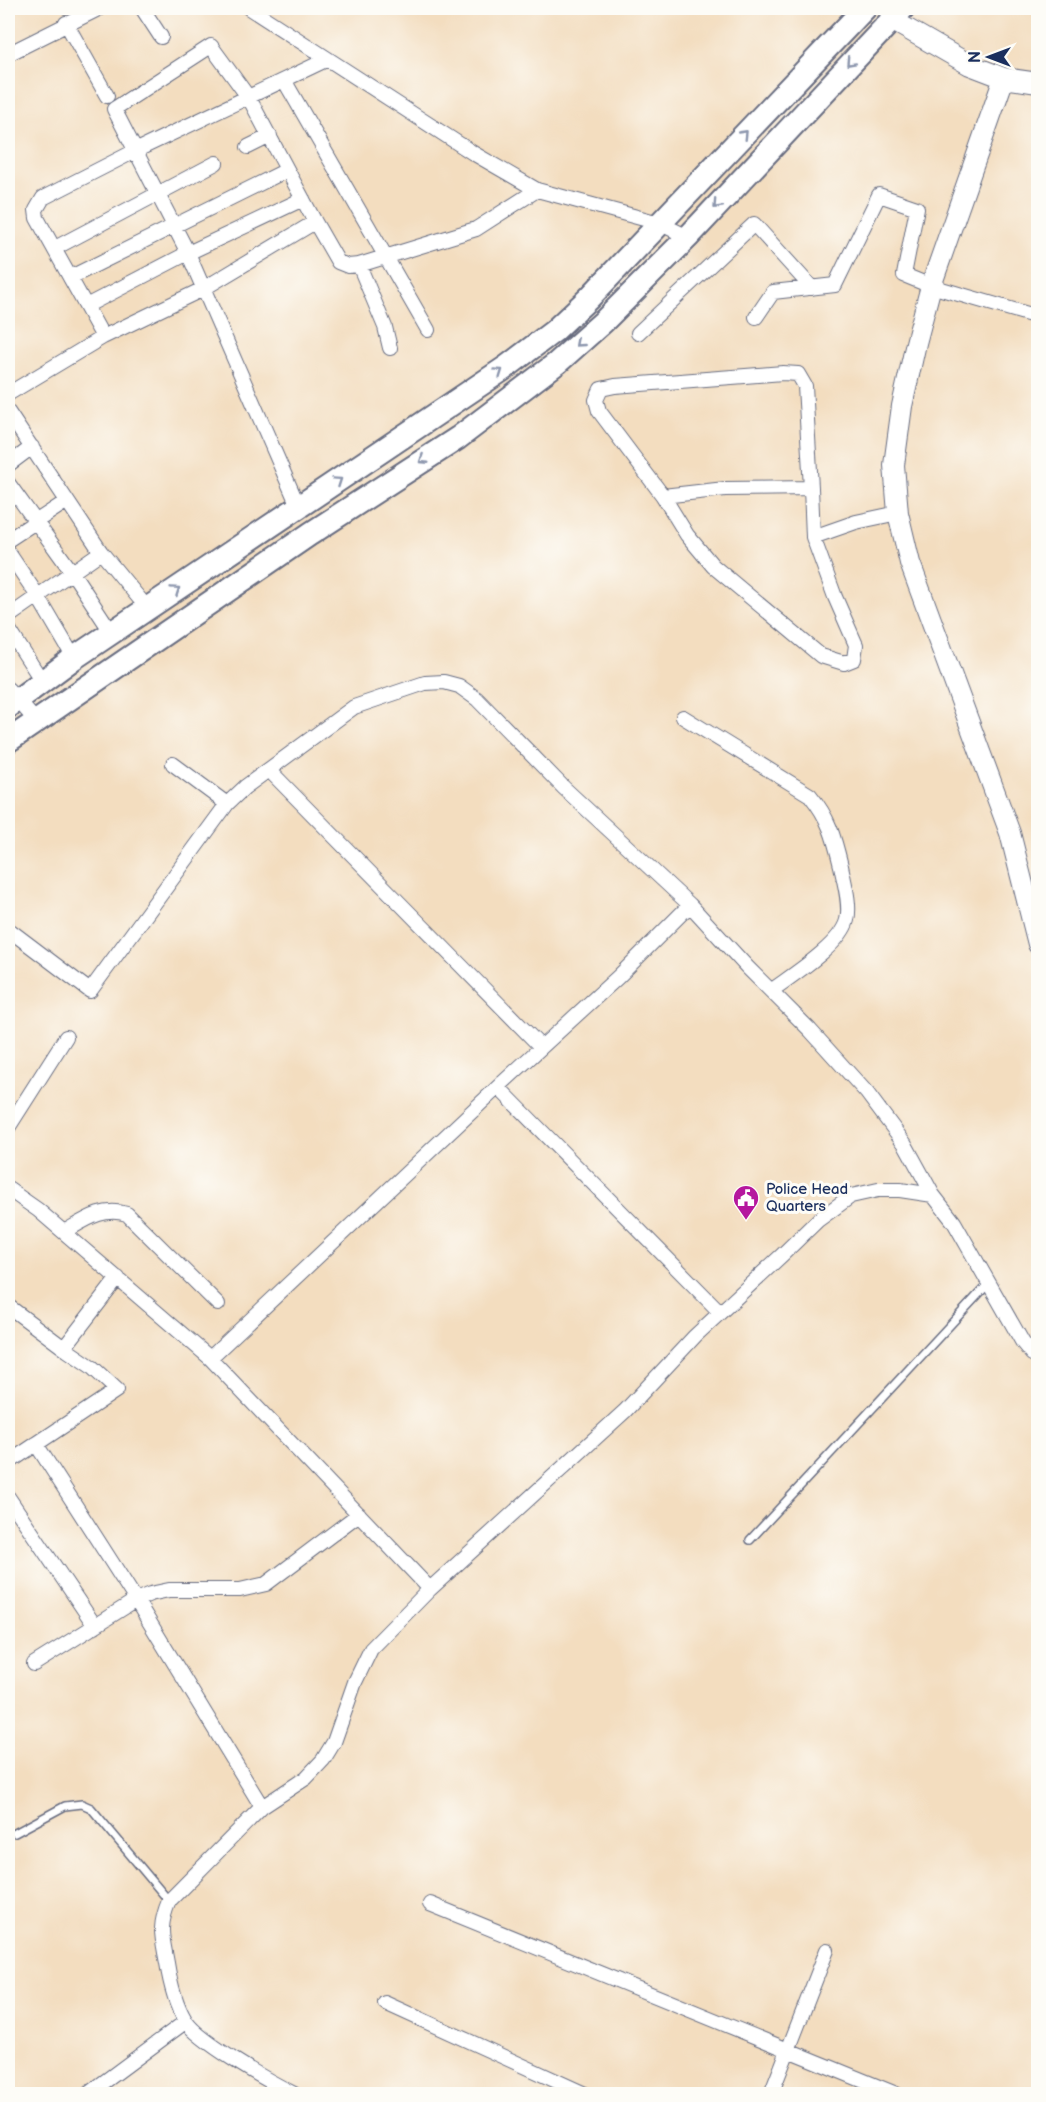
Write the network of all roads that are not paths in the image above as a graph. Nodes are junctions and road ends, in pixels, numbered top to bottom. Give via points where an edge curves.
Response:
1 (100, 8) edge
2 (142, 8) edge
3 (249, 8) edge
4 (865, 8) edge
5 (896, 13) edge
6 (66, 23) junction
7 (161, 37) dead end
8 (8, 54) edge
9 (328, 59) junction
10 (1004, 78) junction
11 (284, 80) junction
12 (1038, 83) edge
13 (107, 96) dead end
14 (249, 98) junction
15 (270, 136) junction
16 (248, 147) dead end
17 (135, 151) junction
18 (216, 163) dead end
19 (287, 170) junction
20 (537, 190) junction
21 (157, 194) junction
22 (303, 199) junction
23 (315, 222) junction
24 (659, 223) junction
25 (172, 225) junction
26 (688, 237) junction
27 (55, 248) junction
28 (188, 253) junction
29 (387, 256) junction
30 (359, 266) junction
31 (71, 277) junction
32 (932, 286) junction
33 (812, 288) junction
34 (203, 289) junction
35 (86, 306) junction
36 (756, 317) dead end
37 (1038, 317) edge
38 (428, 330) dead end
39 (638, 333) dead end
40 (103, 337) junction
41 (390, 348) dead end
42 (8, 394) edge
43 (8, 412) edge
44 (32, 447) junction
45 (8, 465) edge
46 (8, 483) edge
47 (811, 488) junction
48 (663, 496) junction
49 (67, 501) junction
50 (299, 508) junction
51 (898, 513) junction
52 (36, 521) junction
53 (813, 537) junction
54 (8, 540) edge
55 (8, 552) edge
56 (101, 552) junction
57 (72, 572) junction
58 (37, 596) junction
59 (148, 609) junction
60 (8, 617) edge
61 (8, 628) edge
62 (112, 633) junction
63 (74, 658) junction
64 (42, 681) junction
65 (11, 699) edge
66 (683, 717) dead end
67 (36, 721) junction
68 (8, 741) edge
69 (173, 764) dead end
70 (269, 770) junction
71 (227, 804) junction
72 (690, 905) junction
73 (8, 929) edge
74 (1038, 944) edge
75 (771, 991) junction
76 (66, 1037) dead end
77 (541, 1047) junction
78 (498, 1087) junction
79 (8, 1128) edge
80 (8, 1189) edge
81 (933, 1195) junction
82 (64, 1232) junction
83 (118, 1278) junction
84 (989, 1282) junction
85 (218, 1304) dead end
86 (8, 1306) edge
87 (720, 1312) junction
88 (64, 1348) junction
89 (1038, 1356) edge
90 (210, 1358) junction
91 (36, 1444) junction
92 (8, 1463) edge
93 (8, 1497) edge
94 (358, 1514) junction
95 (750, 1540) dead end
96 (430, 1589) junction
97 (136, 1600) junction
98 (95, 1626) junction
99 (34, 1664) dead end
100 (262, 1807) junction
101 (15, 1833) dead end
102 (169, 1901) junction
103 (430, 1904) dead end
104 (827, 1950) dead end
105 (385, 2003) dead end
106 (185, 2022) junction
107 (788, 2050) junction
108 (278, 2091) edge
109 (88, 2094) edge
110 (294, 2094) edge
111 (585, 2094) edge
112 (771, 2094) edge
113 (896, 2094) edge

1 - 6 street
2 - 7 street
3 - 9 street
24 -> 4 main road
5 - 10 street via 970,65
5 -> 26 main road
6 - 8 street
6 - 13 street
9 - 11 street
9 - 20 street via 472,153
10 - 12 street
10 - 32 street
11 - 14 street
11 - 29 street
14 - 15 street
14 - 17 street
14 - 17 street via 212,46 114,109
15 - 16 street
15 - 19 street
17 - 21 street
17 - 27 street via 43,198 36,210 37,218
18 - 21 street
19 - 22 street
19 - 25 street
20 - 24 street
20 - 29 street via 476,229
21 - 25 street
21 - 27 street
22 - 23 street
22 - 28 street
23 - 30 street via 338,262
23 - 34 street
24 - 26 street
50 -> 24 main road via 554,331
25 - 28 street
25 - 31 street
26 -> 67 main road via 557,363 458,438
27 - 31 street
28 - 34 street
28 - 35 street
29 - 30 street
29 - 38 street
30 - 41 street
31 - 35 street
32 - 33 street via 904,274 917,208 879,195 835,285
32 - 37 street
32 - 51 street via 902,406 894,465
33 - 36 street via 773,292
33 - 39 street via 754,224
34 - 40 street
34 - 50 street
35 - 40 street
40 - 42 street
43 - 44 street
44 - 45 street
44 - 49 street
46 - 52 street
47 - 48 street via 725,489
47 - 48 street via 805,386 798,374 601,389 596,400 599,411
47 - 53 street
48 - 53 street via 687,535 713,566 821,656 844,663 854,658 856,645
49 - 52 street
49 - 56 street
59 -> 50 main road
51 - 53 street
51 - 74 street via 910,563 1010,833
52 - 54 street
52 - 57 street
55 - 58 street
56 - 57 street
56 - 59 street
57 - 58 street
57 - 62 street
58 - 60 street
58 - 63 street
59 - 62 main road
61 - 64 street
62 - 63 main road
63 - 64 main road
64 - 65 main road
65 - 67 street
66 - 75 street via 810,795 824,811 836,843 847,894 847,920 836,939
67 - 68 main road
69 - 71 street
70 - 71 street
70 - 72 street via 354,707 425,683 459,686
70 - 77 street
71 - 73 street via 90,991
72 - 75 street
72 - 77 street
75 - 81 street via 867,1093 905,1144
76 - 79 street
77 - 78 street
78 - 87 street
78 - 90 street
80 - 82 street
81 - 84 street via 954,1222
81 - 87 street via 878,1190 851,1196 818,1220
82 - 83 street
82 - 85 street via 95,1214 127,1214
83 - 88 street
83 - 90 street
84 - 89 street via 1023,1343
84 - 95 lane
86 - 88 street
87 - 96 street via 625,1411
88 - 91 street via 117,1390
90 - 94 street
91 - 92 street
91 - 97 street
93 - 98 street
94 - 96 street
94 - 97 street via 266,1584 240,1590 169,1590
96 - 100 street via 371,1649 323,1760 306,1778
97 - 98 street
97 - 100 street
98 - 99 street
100 - 102 street
101 - 102 lane via 65,1806 82,1804 91,1808
102 - 106 street via 161,1934 169,1977
103 - 107 street
104 - 107 street
105 - 111 street
106 - 108 street via 201,2038
106 - 109 street
107 - 112 street
107 - 113 street
108 - 110 street

